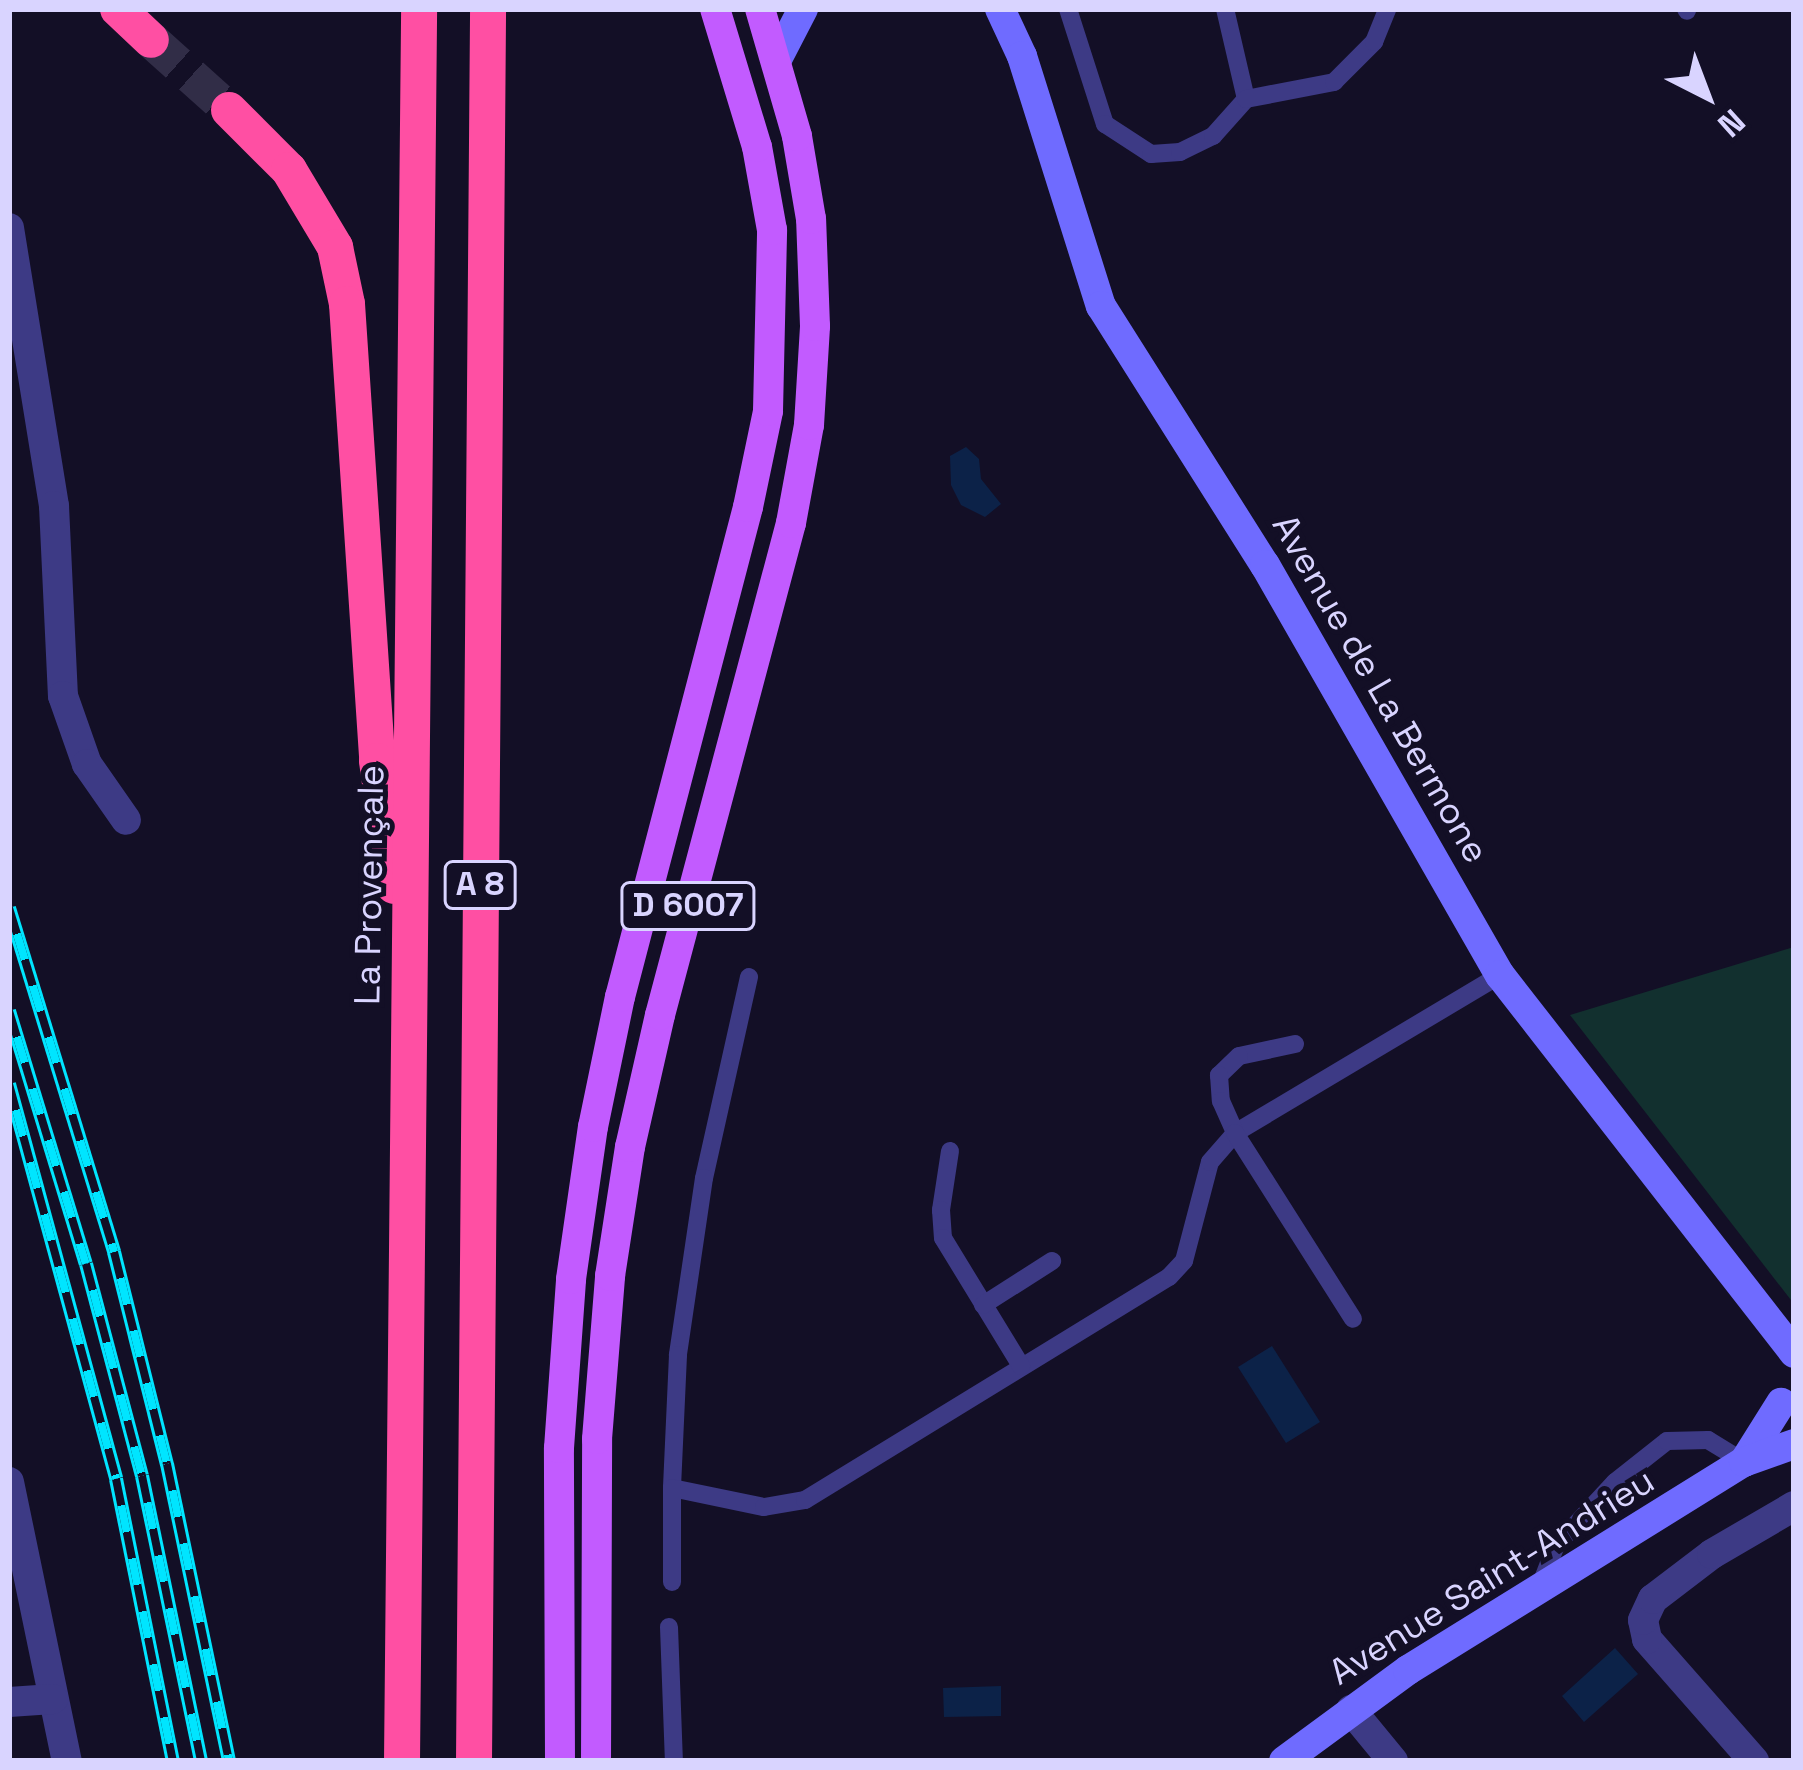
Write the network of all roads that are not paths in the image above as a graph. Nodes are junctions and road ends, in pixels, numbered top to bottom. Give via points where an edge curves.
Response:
1 (118, 9) edge
2 (418, 9) edge
3 (488, 9) edge
4 (715, 9) edge
5 (760, 9) edge
6 (803, 9) edge
7 (1000, 9) edge
8 (1068, 9) edge
9 (1225, 9) edge
10 (1388, 9) edge
11 (151, 40) tunnel mouth
12 (776, 61) junction
13 (1246, 99) junction
14 (229, 110) tunnel mouth
15 (9, 228) edge
16 (126, 820) dead end
17 (1500, 975) junction
18 (749, 977) dead end
19 (410, 1008) junction
20 (1295, 1044) dead end
21 (1235, 1132) junction
22 (950, 1151) dead end
23 (1052, 1261) dead end
24 (983, 1305) junction
25 (1353, 1319) dead end
26 (1794, 1353) edge
27 (1021, 1366) junction
28 (1790, 1403) edge
29 (1794, 1444) edge
30 (1744, 1462) junction
31 (9, 1482) edge
32 (672, 1488) junction
33 (1794, 1506) edge
34 (672, 1582) dead end
35 (1538, 1594) junction
36 (669, 1628) dead end
37 (53, 1699) junction
38 (9, 1702) edge
39 (1351, 1710) junction
40 (67, 1761) edge
41 (402, 1761) edge
42 (473, 1761) edge
43 (560, 1761) edge
44 (596, 1761) edge
45 (674, 1761) edge
46 (1284, 1761) edge
47 (1393, 1761) edge
48 (1754, 1761) edge

1 - 11 highway
2 - 19 highway, La Provençale / A 8
3 - 42 highway, A 8
4 - 43 main road, D 6007 via 757,147 772,230 768,412 593,1127 559,1448
5 - 12 main road, D 6007
6 - 12 street
7 - 17 street, Avenue de La Bermone via 1102,306 1265,565
8 - 13 lane via 1105,124 1127,143 1151,154 1180,152 1213,136
9 - 13 lane
10 - 13 lane via 1375,42 1334,82
12 - 44 main road, D 6007 via 812,219 809,425 791,523 660,1016 620,1211 597,1439
14 - 19 highway via 290,170 335,247 346,304 377,761
15 - 16 street via 54,506 63,696 87,764
17 - 21 lane
17 - 26 street, Avenue de La Bermone
18 - 32 lane via 700,1200 678,1355
19 - 41 highway, La Provençale / A 8
20 - 21 lane via 1239,1057 1220,1075
21 - 25 lane
21 - 27 lane via 1210,1162 1184,1261
22 - 24 lane via 943,1238
23 - 24 lane
24 - 27 lane
27 - 32 lane via 805,1500 764,1507
28 - 30 street, Avenue Saint-Andrieu
29 - 30 street, Avenue Saint-Andrieu
30 - 35 street, Avenue Saint-Andrieu
30 - 35 lane via 1708,1440 1667,1441 1555,1547
31 - 37 street
32 - 34 lane
33 - 48 street via 1652,1599 1643,1620 1647,1639
35 - 39 street, Avenue Saint-Andrieu
36 - 45 lane
37 - 38 street
37 - 40 street
39 - 46 street, Avenue Saint-Andrieu
39 - 47 street

